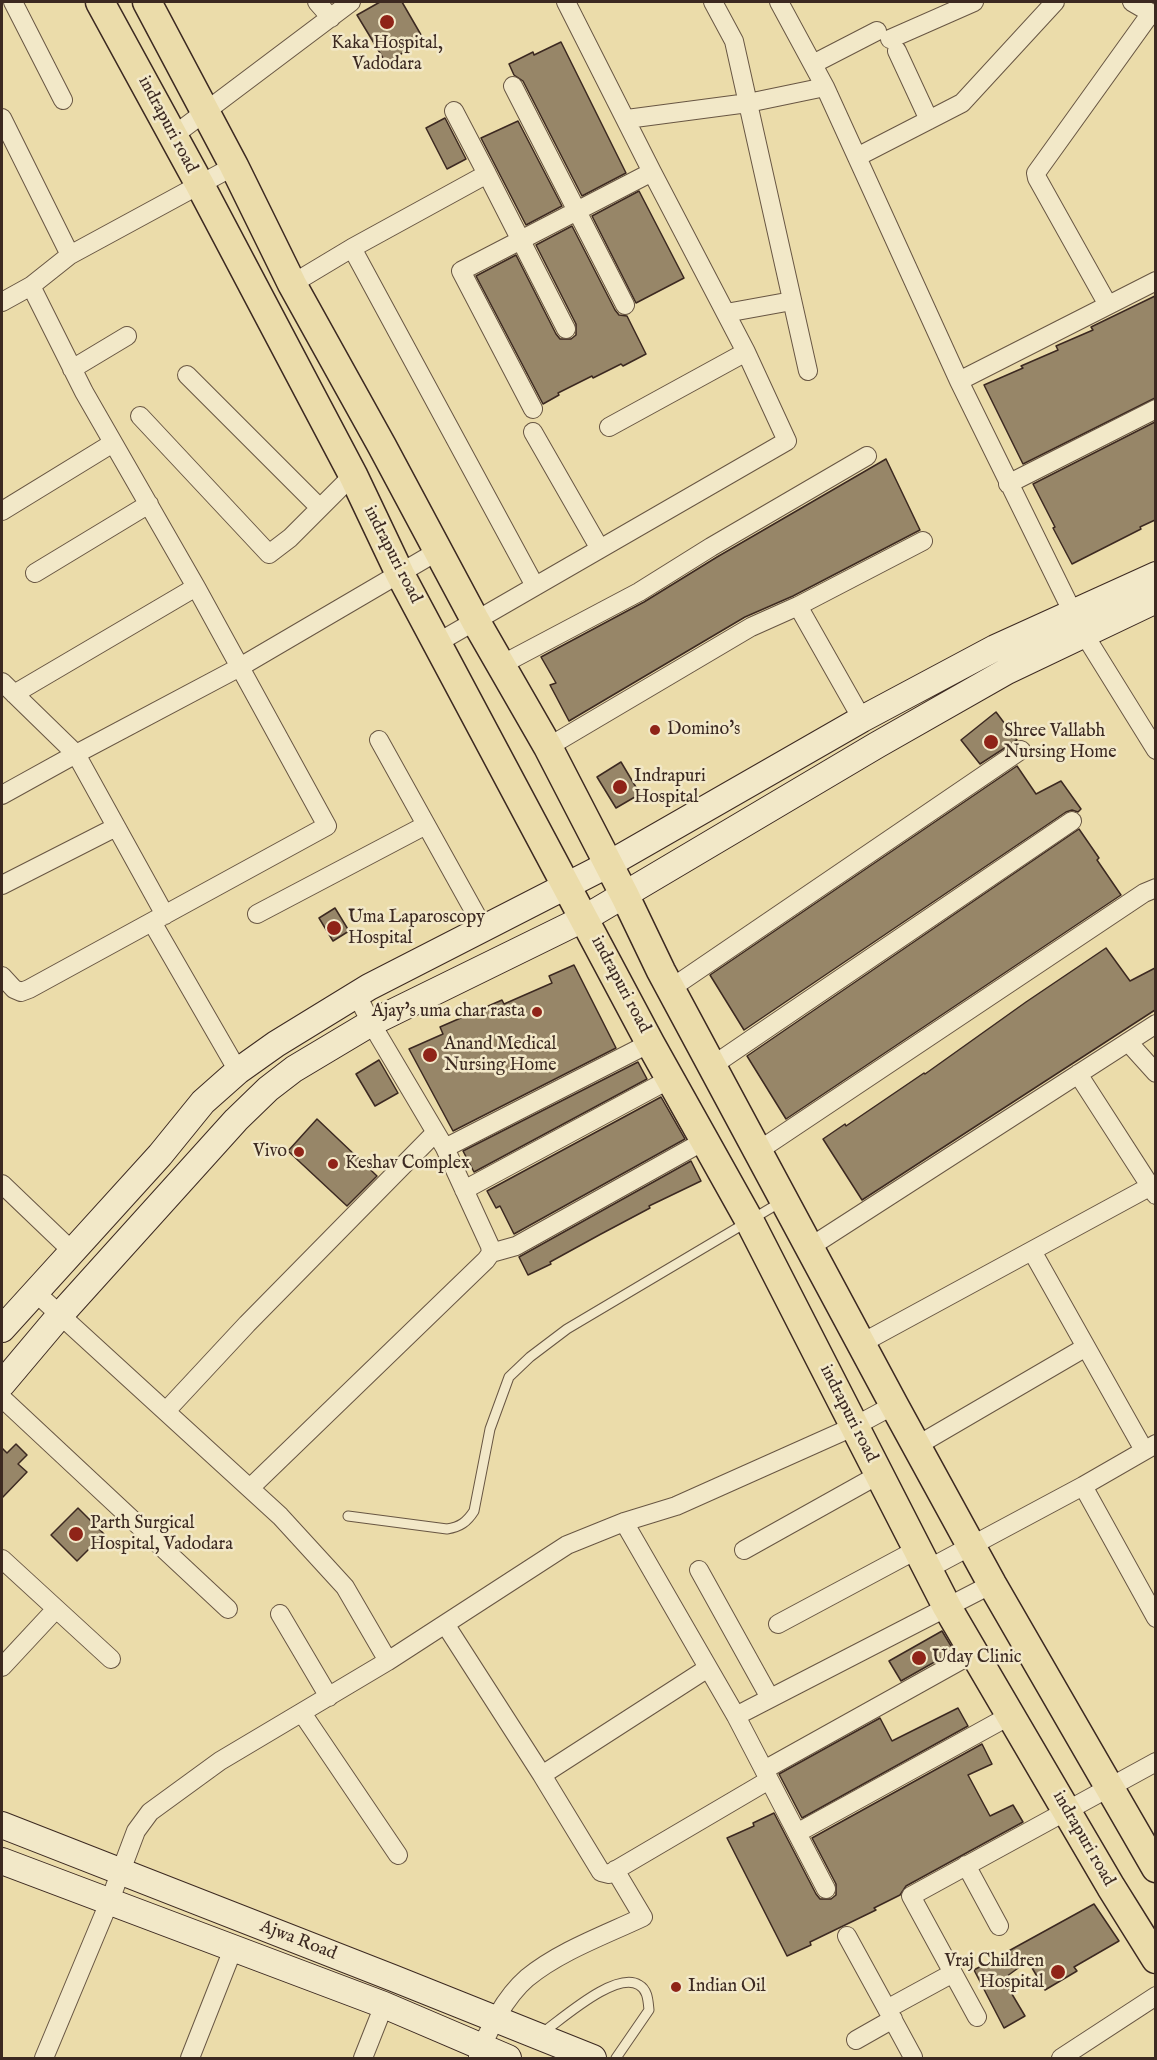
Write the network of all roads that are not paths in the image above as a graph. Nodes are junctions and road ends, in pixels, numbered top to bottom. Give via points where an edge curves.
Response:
1 (13, 2) edge
2 (100, 2) edge
3 (147, 2) edge
4 (317, 2) edge
5 (351, 2) edge
6 (566, 2) edge
7 (713, 2) edge
8 (779, 2) edge
9 (974, 2) edge
10 (1132, 2) edge
11 (1046, 6) edge
12 (1153, 15) edge
13 (331, 18) junction
14 (888, 41) junction
15 (813, 64) junction
16 (513, 86) dead end
17 (825, 87) junction
18 (63, 100) dead end
19 (748, 103) junction
20 (454, 111) dead end
21 (206, 112) junction
22 (2, 118) edge
23 (627, 119) junction
24 (929, 120) junction
25 (173, 135) junction
26 (857, 157) junction
27 (234, 166) junction
28 (652, 172) junction
29 (487, 174) junction
30 (200, 185) junction
31 (576, 211) junction
32 (520, 240) junction
33 (352, 248) junction
34 (70, 255) junction
35 (1155, 281) edge
36 (292, 284) junction
37 (31, 286) junction
38 (792, 301) junction
39 (2, 302) edge
40 (625, 305) dead end
41 (1108, 305) junction
42 (726, 313) junction
43 (566, 329) dead end
44 (127, 336) dead end
45 (746, 352) junction
46 (72, 369) junction
47 (808, 371) dead end
48 (187, 375) dead end
49 (958, 381) junction
50 (533, 409) dead end
51 (1155, 409) edge
52 (141, 416) dead end
53 (609, 427) dead end
54 (533, 432) dead end
55 (113, 443) junction
56 (867, 456) dead end
57 (353, 475) junction
58 (1008, 484) junction
59 (149, 504) junction
60 (320, 508) junction
61 (2, 511) edge
62 (923, 541) dead end
63 (600, 549) junction
64 (438, 551) junction
65 (35, 573) dead end
66 (400, 574) junction
67 (1155, 575) edge
68 (535, 586) junction
69 (196, 587) junction
70 (1155, 600) edge
71 (798, 606) junction
72 (475, 620) junction
73 (1078, 624) junction
74 (437, 643) junction
75 (501, 665) junction
76 (240, 667) junction
77 (8, 688) edge
78 (862, 719) junction
79 (379, 740) dead end
80 (548, 747) junction
81 (1021, 750) dead end
82 (1155, 750) edge
83 (75, 754) junction
84 (2, 795) edge
85 (1072, 821) dead end
86 (426, 825) junction
87 (116, 827) junction
88 (609, 864) junction
89 (2, 885) edge
90 (568, 887) junction
91 (1155, 888) edge
92 (625, 896) junction
93 (257, 914) dead end
94 (158, 918) junction
95 (585, 918) junction
96 (484, 929) junction
97 (2, 976) edge
98 (670, 989) junction
99 (357, 995) junction
100 (371, 1023) junction
101 (1155, 1024) edge
102 (1128, 1042) junction
103 (650, 1043) junction
104 (712, 1066) junction
105 (238, 1071) junction
106 (1155, 1073) edge
107 (1078, 1074) junction
108 (670, 1078) junction
109 (435, 1133) junction
110 (704, 1141) junction
111 (445, 1148) junction
112 (758, 1151) junction
113 (160, 1155) junction
114 (186, 1175) junction
115 (2, 1184) edge
116 (464, 1190) junction
117 (1153, 1191) edge
118 (785, 1200) junction
119 (748, 1220) junction
120 (810, 1247) junction
121 (72, 1251) junction
122 (1032, 1251) junction
123 (491, 1254) junction
124 (36, 1292) junction
125 (61, 1314) junction
126 (5, 1317) edge
127 (862, 1343) junction
128 (1086, 1347) junction
129 (2, 1384) edge
130 (2, 1398) edge
131 (894, 1405) junction
132 (166, 1411) junction
133 (855, 1426) junction
134 (918, 1445) junction
135 (1149, 1447) edge
136 (880, 1474) junction
137 (1083, 1486) junction
138 (250, 1488) junction
139 (348, 1516) dead end
140 (624, 1522) junction
141 (972, 1546) junction
142 (744, 1550) dead end
143 (2, 1559) edge
144 (923, 1559) junction
145 (699, 1570) dead end
146 (992, 1584) junction
147 (947, 1607) junction
148 (56, 1609) junction
149 (228, 1609) dead end
150 (280, 1614) dead end
151 (1155, 1618) edge
152 (445, 1624) junction
153 (778, 1624) dead end
154 (974, 1653) junction
155 (111, 1659) dead end
156 (388, 1661) junction
157 (2, 1667) edge
158 (708, 1668) junction
159 (329, 1697) junction
160 (770, 1698) junction
161 (302, 1713) junction
162 (1011, 1714) junction
163 (736, 1716) junction
164 (1155, 1762) edge
165 (542, 1775) junction
166 (766, 1775) junction
167 (1108, 1786) junction
168 (1067, 1809) junction
169 (2, 1825) edge
170 (797, 1833) junction
171 (398, 1855) dead end
172 (2, 1861) edge
173 (966, 1865) junction
174 (1155, 1868) edge
175 (615, 1870) junction
176 (120, 1872) junction
177 (826, 1889) dead end
178 (110, 1900) junction
179 (999, 1926) dead end
180 (847, 1936) dead end
181 (233, 1949) junction
182 (1155, 1959) edge
183 (953, 1973) junction
184 (1155, 1996) edge
185 (384, 2005) junction
186 (890, 2014) junction
187 (977, 2017) dead end
188 (496, 2020) junction
189 (538, 2036) junction
190 (856, 2040) dead end
191 (479, 2053) edge
192 (913, 2057) edge
193 (44, 2058) edge
194 (190, 2058) edge
195 (363, 2058) edge
196 (508, 2058) edge
197 (593, 2058) edge
198 (616, 2058) edge
199 (1061, 2058) edge

1 - 18 street
2 - 25 main road, indrapuri road
3 - 21 main road
4 - 13 street
5 - 13 street
6 - 23 street
7 - 19 street via 734,41
8 - 15 street
9 - 14 street
10 - 12 street
11 - 24 street via 962,103
12 - 41 street via 1036,173
13 - 21 street
14 - 15 street
14 - 24 street
15 - 17 street
16 - 31 street
17 - 19 street
17 - 26 street
19 - 23 street
19 - 38 street
20 - 29 street
21 - 25 street
21 - 27 main road
22 - 34 street
23 - 28 street
24 - 26 street
25 - 30 main road, indrapuri road
26 - 49 street
27 - 30 street
27 - 36 main road
28 - 31 street
28 - 42 street
29 - 32 street
29 - 33 street
30 - 34 street
30 - 57 main road, indrapuri road
31 - 32 street
31 - 40 street
32 - 43 street
32 - 50 street via 461,271
33 - 36 street
33 - 68 street
34 - 37 street
35 - 41 street
36 - 64 main road
37 - 39 street
37 - 46 street
38 - 42 street
38 - 47 street
41 - 49 street
42 - 45 street
44 - 46 street
45 - 53 street
45 - 63 street via 787,441
46 - 55 street
48 - 60 street
49 - 58 street
51 - 58 street
52 - 60 street via 269,554
54 - 63 street
55 - 59 street
55 - 61 street
56 - 75 street via 639,592
57 - 60 street
57 - 66 main road, indrapuri road
58 - 73 street
59 - 65 street
59 - 69 street
62 - 71 street
63 - 68 street
64 - 66 street
64 - 72 main road
66 - 74 main road, indrapuri road
66 - 76 street
67 - 73 street
68 - 72 street
69 - 76 street
69 - 77 street
70 - 73 street
71 - 78 street
71 - 80 street via 751,627
72 - 74 street
72 - 75 main road
73 - 78 street via 995,648
73 - 82 street
73 - 92 street
74 - 90 main road, indrapuri road
75 - 80 main road
76 - 83 street
76 - 94 street via 327,826
77 - 83 street
78 - 88 street
79 - 86 street
80 - 88 main road
81 - 98 street
83 - 84 street
83 - 87 street
85 - 104 street
86 - 93 street
86 - 96 street
87 - 89 street
87 - 94 street
88 - 90 street
88 - 92 main road
90 - 95 main road, indrapuri road
90 - 96 street
91 - 112 street
92 - 95 street
92 - 98 main road
94 - 97 street via 21,992
94 - 105 street
95 - 100 street
95 - 103 main road, indrapuri road
96 - 99 street
98 - 104 main road
99 - 100 street
99 - 105 street
100 - 109 street
100 - 114 street via 268,1089
101 - 102 street
102 - 106 street
102 - 107 street
103 - 108 main road, indrapuri road
103 - 111 street
104 - 112 main road
105 - 113 street via 203,1102
107 - 117 street
107 - 120 street
108 - 110 main road, indrapuri road
108 - 116 street
109 - 111 street
109 - 132 street
110 - 119 main road, indrapuri road
110 - 123 street via 516,1246
111 - 116 street
112 - 118 main road
113 - 114 street
113 - 121 street
114 - 125 street
115 - 121 street
116 - 123 street
117 - 122 street
118 - 119 lane
118 - 120 main road
119 - 133 main road, indrapuri road
119 - 139 lane via 567,1329 509,1377 489,1429 474,1511 462,1525 447,1529
120 - 127 main road
121 - 124 street
122 - 127 street
122 - 128 street
123 - 138 street
124 - 125 street
124 - 126 street
125 - 129 street
125 - 132 street
127 - 131 main road
128 - 134 street
128 - 135 street
130 - 149 street
131 - 133 street
131 - 134 main road
132 - 138 street
133 - 136 main road, indrapuri road
133 - 140 street via 676,1506
134 - 141 main road
135 - 137 street
136 - 142 street
136 - 144 main road, indrapuri road
137 - 141 street
137 - 151 street
138 - 156 street via 345,1587
140 - 152 street via 567,1545
140 - 158 street
141 - 144 street
141 - 146 main road
143 - 148 street
144 - 147 main road, indrapuri road
144 - 153 street
145 - 160 street
146 - 147 street
146 - 167 main road
147 - 154 main road, indrapuri road
147 - 160 street
148 - 155 street
148 - 157 street
150 - 159 street
152 - 156 street
152 - 165 street
154 - 162 main road, indrapuri road
154 - 166 street
156 - 159 street
158 - 163 street
158 - 165 street
159 - 161 street
160 - 163 street
161 - 171 street
161 - 176 street via 220,1761 150,1812 136,1831
162 - 168 main road, indrapuri road
162 - 170 street
163 - 166 street
164 - 167 street
165 - 175 street via 601,1872 609,1874
166 - 170 street
166 - 175 street
167 - 168 street
167 - 174 main road
168 - 173 street
168 - 182 main road, indrapuri road
169 - 176 street, Ajwa Road
170 - 177 street
172 - 178 street, Ajwa Road
173 - 179 street
173 - 183 street via 911,1896
175 - 188 street via 643,1917 548,1962 514,1992
176 - 178 street
176 - 188 street, Ajwa Road
178 - 181 street, Ajwa Road
178 - 193 street
180 - 186 street
181 - 185 street, Ajwa Road
181 - 194 street
183 - 186 street
183 - 187 street
184 - 199 street
185 - 191 street, Ajwa Road
185 - 195 street
186 - 190 street
186 - 192 street
188 - 189 street, Ajwa Road
188 - 191 street
189 - 197 street, Ajwa Road
189 - 198 lane via 604,1989 628,1982 640,1985 647,1995 649,2010
191 - 196 street, Ajwa Road

